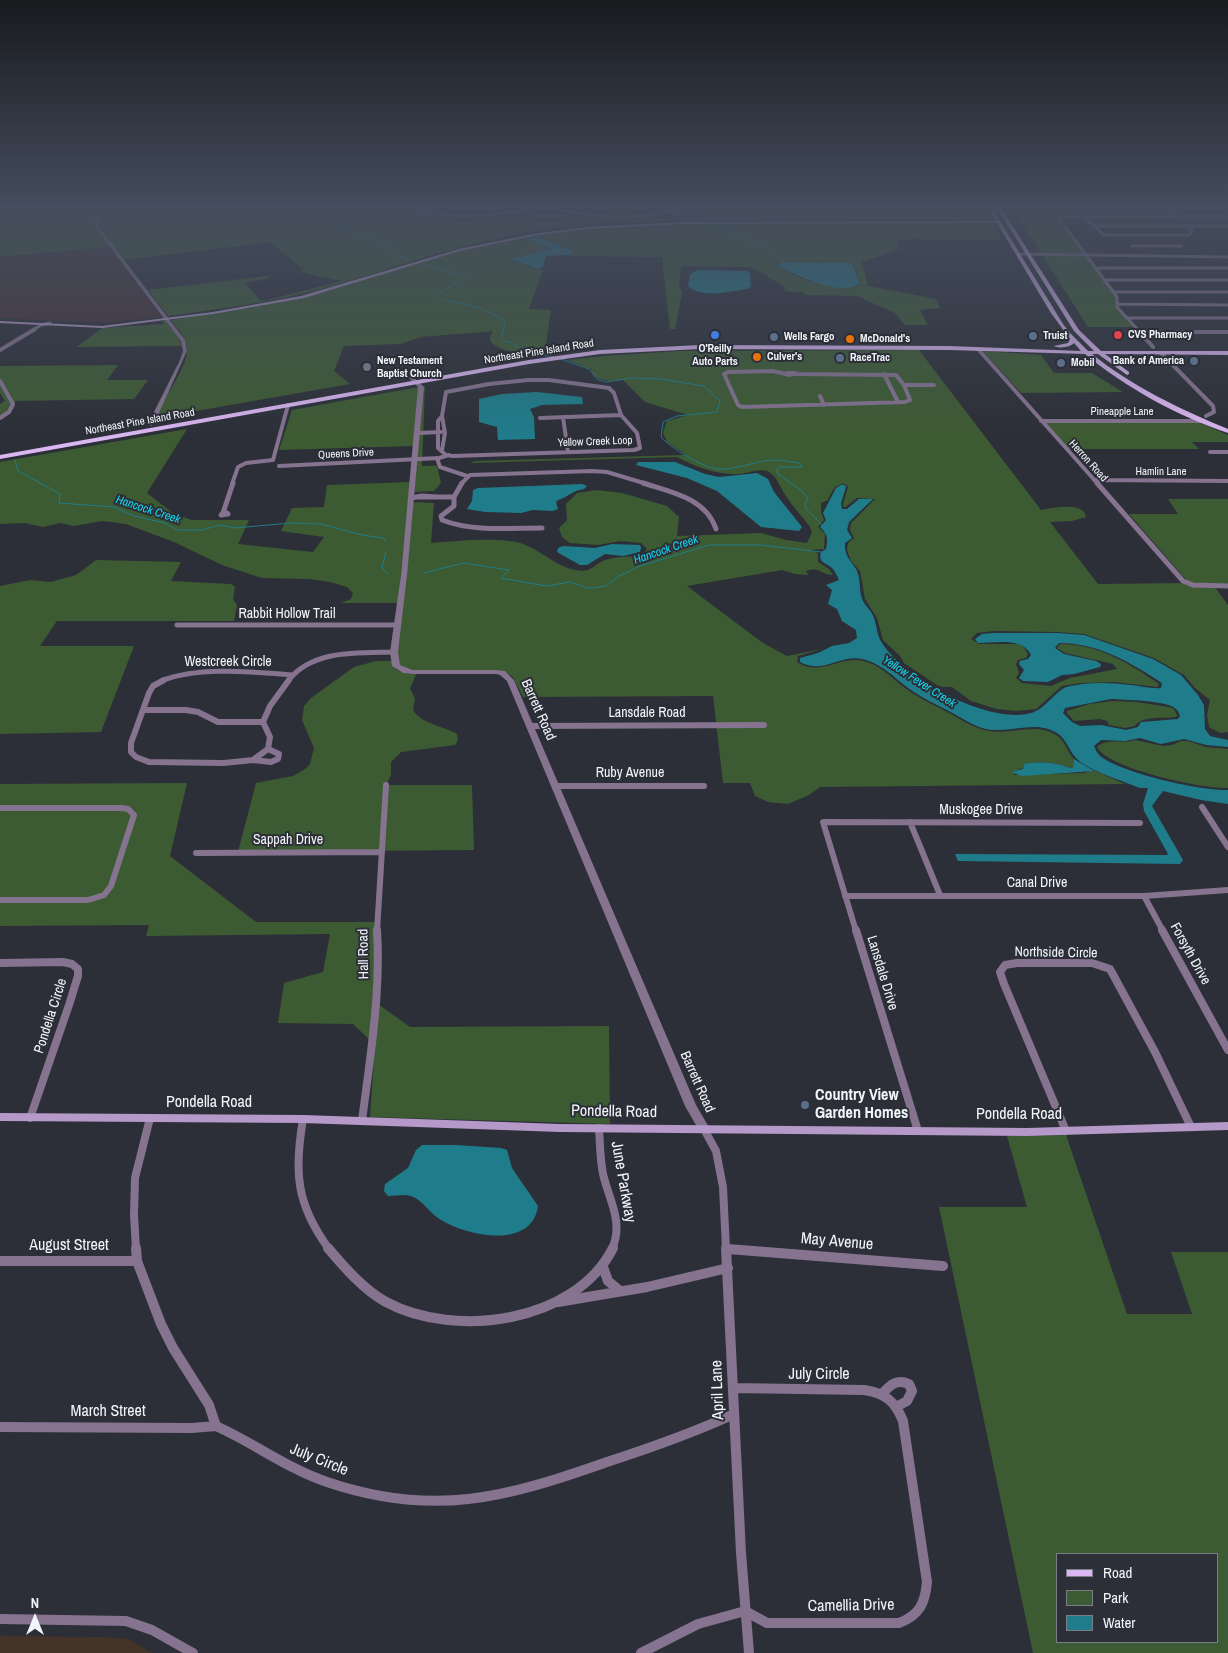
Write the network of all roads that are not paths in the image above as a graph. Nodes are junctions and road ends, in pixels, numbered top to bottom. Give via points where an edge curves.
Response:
1 (143, 285) edge
2 (341, 285) edge
3 (1037, 285) edge
4 (1048, 285) edge
5 (1108, 285) edge
6 (1039, 289) junction
7 (1113, 292) junction
8 (1228, 292) edge
9 (1047, 300) junction
10 (1058, 301) junction
11 (1118, 304) junction
12 (1228, 305) edge
13 (1067, 315) junction
14 (168, 318) junction
15 (1127, 318) junction
16 (1228, 318) edge
17 (0, 321) edge
18 (41, 323) junction
19 (1140, 332) junction
20 (1228, 332) edge
21 (1073, 339) junction
22 (749, 345) junction
23 (1057, 346) junction
24 (1081, 347) junction
25 (1092, 347) junction
26 (1153, 347) junction
27 (693, 348) junction
28 (1228, 348) edge
29 (978, 349) junction
30 (0, 350) edge
31 (1088, 353) junction
32 (1100, 353) junction
33 (1161, 353) junction
34 (1228, 353) edge
35 (806, 374) junction
36 (884, 374) junction
37 (415, 380) junction
38 (0, 381) edge
39 (808, 381) dead end
40 (904, 385) junction
41 (934, 385) dead end
42 (820, 396) dead end
43 (898, 402) junction
44 (288, 405) junction
45 (824, 405) junction
46 (621, 415) junction
47 (442, 416) junction
48 (563, 417) junction
49 (0, 418) edge
50 (540, 418) dead end
51 (1205, 418) junction
52 (1041, 421) junction
53 (151, 424) junction
54 (438, 424) junction
55 (445, 424) junction
56 (1228, 425) edge
57 (1228, 432) edge
58 (438, 434) junction
59 (444, 434) junction
60 (416, 435) junction
61 (445, 443) junction
62 (438, 444) junction
63 (442, 450) junction
64 (0, 451) edge
65 (568, 452) junction
66 (1210, 452) dead end
67 (1228, 452) edge
68 (449, 455) junction
69 (0, 457) edge
70 (438, 458) junction
71 (414, 460) junction
72 (279, 466) dead end
73 (467, 476) junction
74 (1094, 480) junction
75 (1228, 481) edge
76 (454, 497) junction
77 (414, 498) junction
78 (223, 513) dead end
79 (542, 528) dead end
80 (716, 529) dead end
81 (1228, 586) edge
82 (177, 625) dead end
83 (398, 625) junction
84 (394, 652) junction
85 (293, 675) junction
86 (143, 710) junction
87 (263, 722) junction
88 (764, 725) dead end
89 (530, 726) junction
90 (268, 749) junction
91 (253, 760) junction
92 (386, 785) dead end
93 (556, 786) junction
94 (704, 786) dead end
95 (1202, 806) dead end
96 (0, 808) edge
97 (822, 822) joint
98 (910, 822) junction
99 (1140, 822) dead end
100 (1228, 847) edge
101 (380, 852) junction
102 (196, 853) dead end
103 (1228, 890) edge
104 (940, 895) junction
105 (845, 896) junction
106 (1144, 896) junction
107 (0, 900) edge
108 (0, 963) edge
109 (1228, 1050) edge
110 (0, 1118) edge
111 (30, 1118) junction
112 (150, 1118) junction
113 (303, 1119) junction
114 (362, 1121) junction
115 (1228, 1126) edge
116 (599, 1128) junction
117 (1191, 1128) junction
118 (704, 1129) junction
119 (918, 1131) junction
120 (1066, 1131) junction
121 (728, 1249) junction
122 (0, 1261) edge
123 (138, 1261) junction
124 (943, 1266) dead end
125 (603, 1267) junction
126 (728, 1268) junction
127 (620, 1291) junction
128 (552, 1303) junction
129 (734, 1388) junction
130 (883, 1392) junction
131 (898, 1406) junction
132 (734, 1414) junction
133 (216, 1426) junction
134 (0, 1427) edge
135 (745, 1611) junction
136 (0, 1619) edge
137 (193, 1653) edge
138 (642, 1653) edge
139 (749, 1653) edge

1 - 14 street
2 - 14 main road via 269,303
3 - 6 main road
4 - 10 main road
5 - 7 street
6 - 9 main road
6 - 10 main road
7 - 8 street
7 - 11 street
9 - 13 main road
9 - 21 main road
10 - 13 main road
11 - 12 street
11 - 15 street
13 - 25 main road
14 - 18 main road via 106,324
14 - 18 main road via 102,327
14 - 53 street via 183,341 184,354
15 - 16 street
15 - 19 street
17 - 18 main road
18 - 30 street
19 - 20 street
19 - 26 street
21 - 23 main road via 1070,344
21 - 24 main road
22 - 23 main road, Northeast Pine Island Road
22 - 27 main road
22 - 37 main road, Northeast Pine Island Road via 650,345 555,353
23 - 24 main road, Northeast Pine Island Road
24 - 25 main road, Northeast Pine Island Road
24 - 31 main road
25 - 26 main road, Northeast Pine Island Road
25 - 32 main road
26 - 28 main road, Northeast Pine Island Road
27 - 29 main road, Northeast Pine Island Road
27 - 37 main road, Northeast Pine Island Road via 619,350 563,356
29 - 31 main road, Northeast Pine Island Road
29 - 52 street, Herron Road
31 - 32 main road, Northeast Pine Island Road
31 - 51 main road via 1135,386
32 - 33 main road, Northeast Pine Island Road
32 - 51 main road via 1145,384
33 - 34 main road, Northeast Pine Island Road
33 - 51 street via 1213,406 1214,412
35 - 36 street
35 - 39 street
35 - 45 street via 793,371 724,374 739,406
36 - 40 street via 898,375
36 - 43 street
37 - 44 main road, Northeast Pine Island Road
37 - 53 main road, Northeast Pine Island Road
37 - 60 street via 421,386
38 - 49 street via 13,404 11,410
40 - 41 street
40 - 43 street via 909,401
42 - 45 street
43 - 45 street
44 - 69 main road, Northeast Pine Island Road
44 - 78 street via 273,460 238,467
46 - 47 street, Yellow Creek Loop via 614,393 609,388 540,380 495,383 446,392
46 - 48 street
46 - 65 street, Yellow Creek Loop via 636,433 639,449
47 - 54 street
47 - 55 street
48 - 50 street
48 - 65 street
51 - 52 street, Pineapple Lane
51 - 56 main road
51 - 57 main road
52 - 74 street, Herron Road
53 - 64 main road, Northeast Pine Island Road
54 - 55 street
54 - 58 street
55 - 59 street
58 - 59 street
58 - 60 street
58 - 62 street
59 - 61 street
60 - 71 street
61 - 62 street
61 - 63 street
62 - 63 street
63 - 68 street
65 - 68 street, Yellow Creek Loop
66 - 67 street
68 - 70 street, Yellow Creek Loop
70 - 71 street, Queens Drive
70 - 73 street via 440,466
71 - 72 street, Queens Drive
71 - 77 street
73 - 76 street
73 - 80 street via 607,472 688,497 712,517
74 - 75 street, Hamlin Lane
74 - 81 street, Herron Road via 1188,583
76 - 77 street
76 - 79 street via 454,506 441,516 442,520 478,527
77 - 83 street
82 - 83 street, Rabbit Hollow Trail
83 - 84 street
84 - 85 street, Westcreek Circle via 329,657 311,663
84 - 89 street, Barrett Road via 396,666 406,671 502,673 510,680
85 - 86 street, Westcreek Circle via 190,674 167,677 153,686
85 - 87 street, Westcreek Circle via 268,709
86 - 87 street via 186,710 218,722
86 - 91 street, Westcreek Circle via 130,748 141,760 190,763
87 - 90 street, Westcreek Circle via 270,737
88 - 89 street, Lansdale Road
89 - 93 street, Barrett Road
90 - 91 street
90 - 91 street, Westcreek Circle via 279,754 278,758 271,762
92 - 101 street, Hall Road
93 - 94 street, Ruby Avenue
93 - 118 street, Barrett Road via 691,1106
95 - 100 street
96 - 107 street via 121,808 134,815 111,886 104,895 88,900
97 - 98 street, Muskogee Drive
97 - 105 street, Lansdale Drive
98 - 99 street, Muskogee Drive
98 - 104 street
101 - 102 street, Sappah Drive
101 - 114 street, Hall Road via 374,1017
103 - 106 street, Canal Drive
104 - 105 street, Canal Drive
104 - 106 street, Canal Drive
105 - 119 street, Lansdale Drive
106 - 109 street, Forsyth Drive
108 - 111 street, Pondella Circle via 63,962 78,969
110 - 111 main road, Pondella Road
111 - 112 main road, Pondella Road
112 - 113 main road, Pondella Road
112 - 123 street via 135,1178
113 - 114 main road, Pondella Road
113 - 128 street, June Parkway via 297,1165 308,1214 337,1259 375,1294 402,1308 460,1323 492,1321
114 - 116 main road, Pondella Road
115 - 117 main road, Pondella Road
116 - 118 main road, Pondella Road
116 - 125 street, June Parkway via 604,1178 617,1223 613,1248
117 - 120 main road, Pondella Road
117 - 120 street, Northside Circle via 1155,1052 1110,970 1092,963 1005,965 1000,972 1004,984
118 - 119 main road, Pondella Road
118 - 121 street, April Lane via 716,1151 723,1187
119 - 120 main road, Pondella Road
121 - 124 street, May Avenue
121 - 126 street, April Lane
122 - 123 street, August Street
123 - 133 street via 165,1332 210,1405
125 - 127 street via 608,1281
125 - 128 street, June Parkway
126 - 127 street
126 - 129 street, April Lane
127 - 128 street
129 - 130 street, July Circle
129 - 132 street, April Lane
130 - 131 street
130 - 131 street via 896,1381 909,1384 912,1391 907,1401
131 - 135 street, Camellia Drive via 927,1582 925,1603 914,1618 899,1623 767,1623
132 - 133 street, July Circle via 668,1441 548,1482 492,1496 441,1502 371,1494 325,1481 289,1466 234,1433
132 - 135 street, April Lane
133 - 134 street, March Street
135 - 138 street via 698,1624
135 - 139 street, April Lane
136 - 137 street via 126,1621 152,1630

